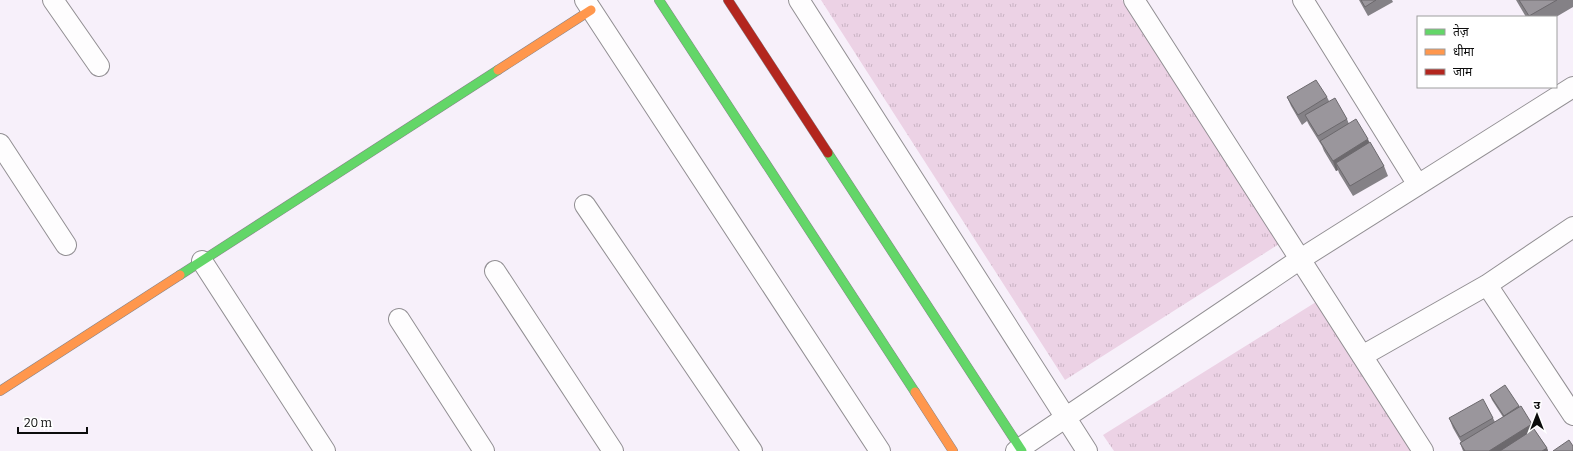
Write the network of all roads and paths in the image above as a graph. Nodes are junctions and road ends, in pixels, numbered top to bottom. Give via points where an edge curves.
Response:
1 (54, 0) edge
2 (659, 0) edge
3 (728, 0) edge
4 (799, 0) edge
5 (1134, 0) edge
6 (1303, 0) edge
7 (588, 5) edge
8 (99, 66) dead end
9 (1573, 87) edge
10 (0, 144) edge
11 (1418, 185) junction
12 (585, 205) dead end
13 (1573, 227) edge
14 (66, 246) dead end
15 (1299, 260) junction
16 (202, 261) junction
17 (495, 270) dead end
18 (1487, 285) junction
19 (400, 319) dead end
20 (1362, 356) junction
21 (0, 391) edge
22 (1570, 406) edge
23 (1066, 418) junction
24 (1019, 450) edge
25 (325, 451) edge
26 (484, 451) edge
27 (613, 451) edge
28 (752, 451) edge
29 (880, 451) edge
30 (953, 451) edge
31 (1087, 451) edge
32 (1423, 451) edge

1 - 8 street
2 - 30 street
3 - 24 street
4 - 23 street
5 - 15 street
6 - 11 street
7 - 16 street
7 - 29 street
9 - 11 street
10 - 14 street
11 - 15 street
12 - 28 street
13 - 18 street
15 - 20 street
15 - 23 street
16 - 21 street
16 - 25 street
17 - 27 street
18 - 20 street
18 - 22 street
19 - 26 street
20 - 32 street
23 - 24 street
23 - 31 street

